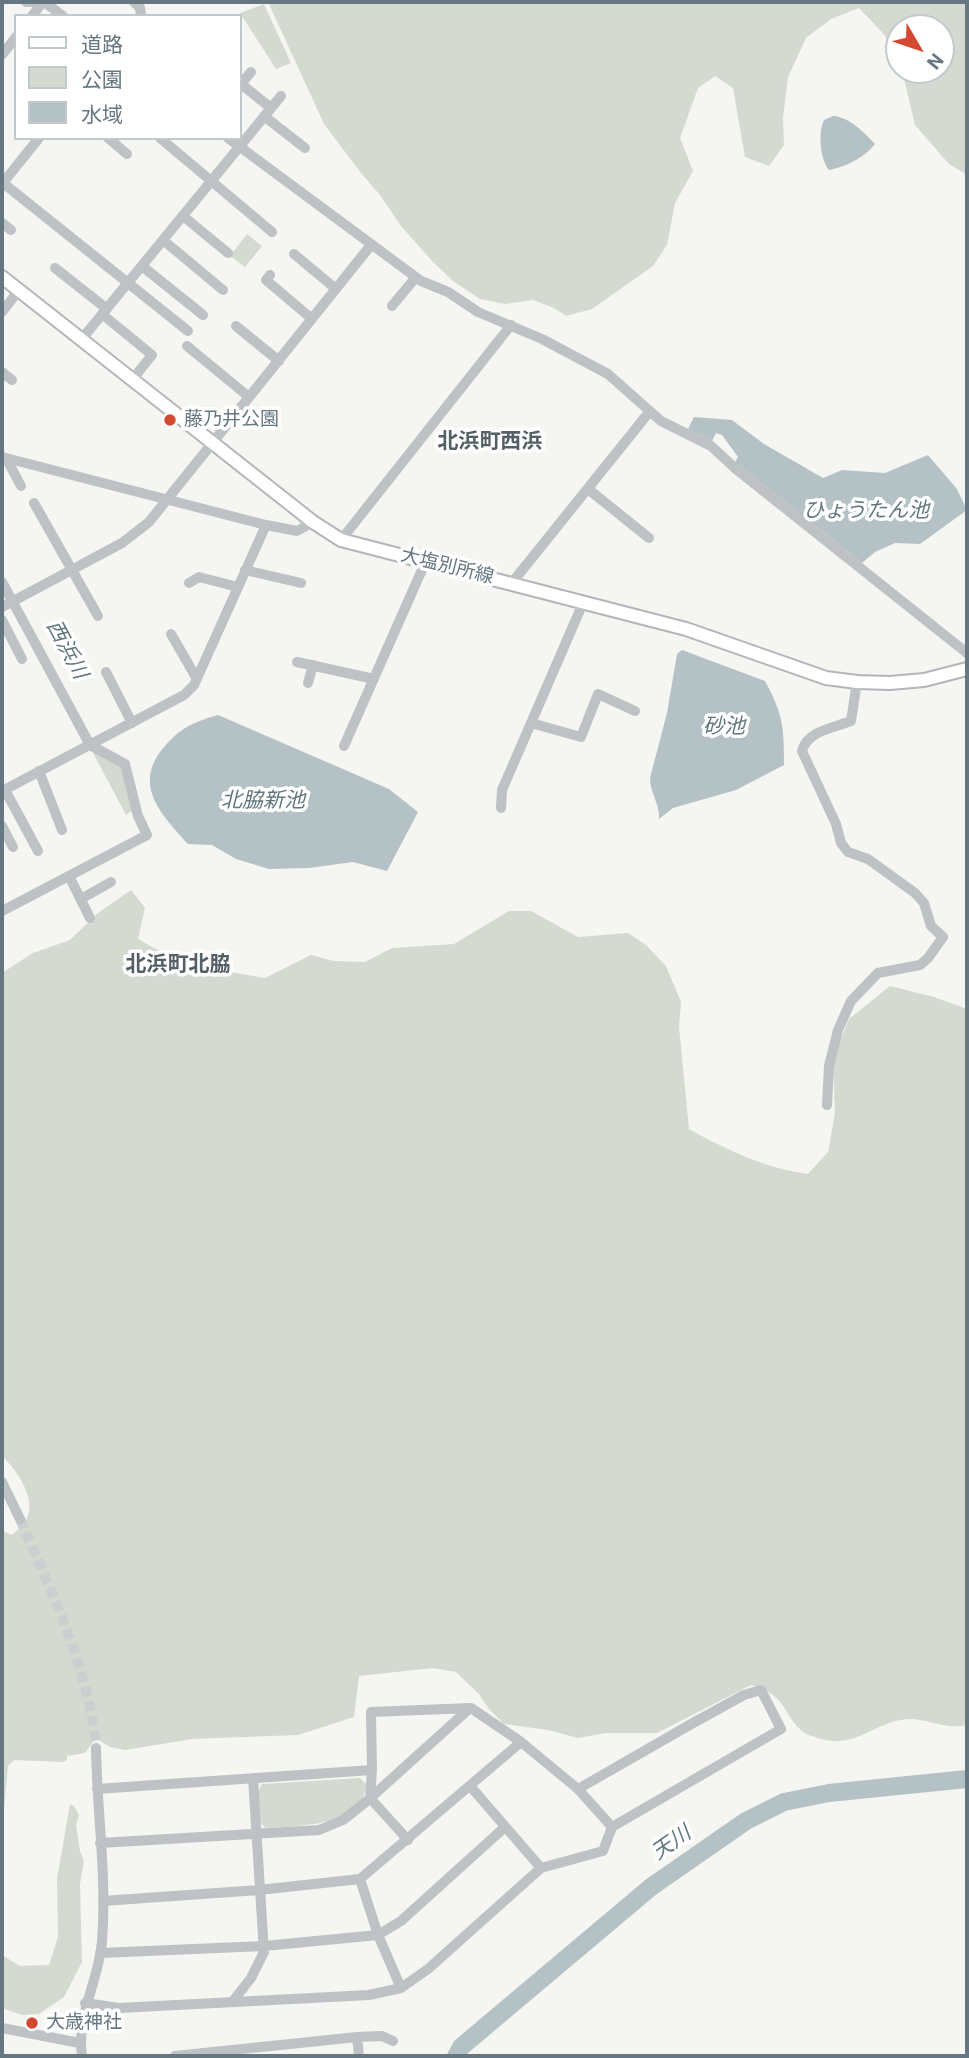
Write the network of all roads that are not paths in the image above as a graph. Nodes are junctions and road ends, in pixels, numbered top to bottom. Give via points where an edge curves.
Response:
1 (26, 2) edge
2 (42, 2) edge
3 (60, 14) edge
4 (14, 40) edge
5 (2, 55) edge
6 (251, 72) dead end
7 (281, 96) dead end
8 (271, 107) junction
9 (264, 116) junction
10 (37, 140) edge
11 (110, 140) edge
12 (162, 140) edge
13 (230, 140) edge
14 (239, 147) junction
15 (306, 148) dead end
16 (127, 154) dead end
17 (211, 181) junction
18 (2, 183) edge
19 (183, 216) junction
20 (272, 232) dead end
21 (163, 240) junction
22 (371, 245) junction
23 (228, 253) dead end
24 (294, 254) dead end
25 (142, 266) junction
26 (55, 268) dead end
27 (270, 275) dead end
28 (2, 277) edge
29 (416, 277) junction
30 (128, 283) junction
31 (336, 289) junction
32 (19, 290) junction
33 (223, 290) dead end
34 (392, 306) dead end
35 (2, 312) edge
36 (104, 312) junction
37 (202, 315) dead end
38 (312, 319) junction
39 (511, 325) junction
40 (236, 326) dead end
41 (188, 331) dead end
42 (81, 340) junction
43 (187, 345) dead end
44 (279, 361) junction
45 (2, 372) edge
46 (12, 380) dead end
47 (132, 380) junction
48 (249, 397) junction
49 (650, 411) junction
50 (212, 444) junction
51 (4, 458) edge
52 (21, 486) dead end
53 (588, 489) junction
54 (169, 499) junction
55 (34, 503) dead end
56 (313, 522) junction
57 (266, 525) junction
58 (649, 537) dead end
59 (341, 540) junction
60 (425, 563) junction
61 (73, 569) junction
62 (245, 570) junction
63 (2, 582) edge
64 (189, 583) dead end
65 (301, 583) dead end
66 (511, 583) junction
67 (238, 587) junction
68 (12, 601) junction
69 (583, 603) junction
70 (2, 607) edge
71 (98, 616) dead end
72 (2, 620) edge
73 (171, 634) dead end
74 (967, 653) edge
75 (22, 659) dead end
76 (297, 662) dead end
77 (316, 663) junction
78 (967, 669) edge
79 (106, 672) dead end
80 (197, 679) junction
81 (374, 679) junction
82 (857, 682) junction
83 (308, 683) dead end
84 (635, 711) dead end
85 (132, 723) junction
86 (531, 723) junction
87 (90, 745) junction
88 (344, 746) dead end
89 (39, 771) junction
90 (3, 790) edge
91 (501, 808) dead end
92 (2, 826) edge
93 (62, 830) dead end
94 (13, 847) dead end
95 (38, 851) dead end
96 (69, 876) junction
97 (111, 882) dead end
98 (81, 899) junction
99 (2, 911) edge
100 (90, 918) dead end
101 (827, 1105) dead end
102 (2, 1482) edge
103 (20, 1519) tunnel mouth
104 (471, 1708) junction
105 (521, 1742) junction
106 (96, 1748) tunnel mouth
107 (372, 1770) junction
108 (253, 1778) junction
109 (471, 1787) junction
110 (97, 1789) junction
111 (578, 1789) junction
112 (370, 1798) junction
113 (612, 1826) junction
114 (505, 1828) junction
115 (255, 1833) junction
116 (408, 1840) junction
117 (100, 1843) junction
118 (541, 1868) junction
119 (360, 1880) junction
120 (259, 1890) junction
121 (103, 1901) junction
122 (378, 1935) junction
123 (264, 1946) junction
124 (100, 1953) junction
125 (401, 1988) junction
126 (233, 2001) junction
127 (85, 2003) junction
128 (2, 2028) edge
129 (357, 2037) junction
130 (393, 2041) dead end
131 (80, 2043) junction
132 (82, 2056) edge
133 (176, 2056) edge
134 (359, 2056) edge

1 - 2 street
2 - 3 street
4 - 5 street
6 - 8 street via 242,84
7 - 8 street
8 - 9 street
9 - 14 street
9 - 15 street
10 - 18 street
11 - 16 street
12 - 17 street
13 - 14 street
14 - 17 street
14 - 22 street
17 - 19 street
17 - 20 street
18 - 30 street
19 - 21 street
19 - 23 street
21 - 25 street
21 - 33 street
22 - 29 street
22 - 31 street
24 - 31 street
25 - 30 street
25 - 37 street
26 - 36 street via 65,282
27 - 38 street via 265,280
28 - 32 main road, 大塩別所線
29 - 34 street
29 - 39 street
30 - 36 street
30 - 41 street
31 - 38 street
32 - 35 street
32 - 42 main road, 大塩別所線
36 - 42 street
36 - 47 street via 152,355
38 - 44 street
39 - 49 street via 608,374
39 - 59 street
40 - 44 street
42 - 47 main road, 大塩別所線
43 - 48 street
44 - 48 street
45 - 46 street
47 - 50 main road, 大塩別所線
48 - 50 street
49 - 53 street
49 - 74 street via 710,446
50 - 54 street
50 - 56 main road, 大塩別所線
51 - 52 street
51 - 54 street
53 - 58 street
53 - 66 street
54 - 57 street
54 - 61 street via 130,538
55 - 61 street
56 - 57 street via 297,531
56 - 59 main road, 大塩別所線
57 - 62 street
59 - 60 main road, 大塩別所線
60 - 66 main road, 大塩別所線
60 - 81 street
61 - 68 street
61 - 71 street
62 - 65 street
62 - 67 street
63 - 68 street
64 - 67 street via 199,577
66 - 69 main road, 大塩別所線
67 - 80 street
68 - 70 street
68 - 87 street
69 - 82 main road, 大塩別所線 via 686,629 826,678
69 - 86 street
72 - 75 street
73 - 80 street
76 - 77 street
77 - 81 street
77 - 83 street
78 - 82 main road, 大塩別所線 via 924,680
79 - 85 street
80 - 85 street via 184,695
81 - 88 street
82 - 101 street via 851,721 811,735 802,751 841,843 848,852 868,859 915,893 924,903 930,926 943,937 920,965 878,973 851,1001 831,1057
84 - 86 street via 598,694 581,737
85 - 87 street
86 - 91 street via 502,790
87 - 89 street
87 - 96 street via 125,764 138,816 148,835
89 - 90 street
89 - 93 street
90 - 95 street
92 - 94 street
96 - 98 street
96 - 99 street
97 - 98 street
98 - 100 street
102 - 103 street
104 - 105 street
104 - 107 street via 371,1712
104 - 112 street
105 - 109 street
105 - 111 street
106 - 110 street
107 - 108 street
107 - 112 street
108 - 110 street
108 - 115 street
109 - 114 street
109 - 116 street
110 - 117 street
111 - 113 street
111 - 113 street via 744,1695 761,1690 781,1729
112 - 115 street via 343,1820 319,1830
112 - 116 street
113 - 118 street via 603,1851
114 - 118 street
114 - 122 street via 401,1921
115 - 117 street
115 - 120 street
116 - 119 street
117 - 121 street
118 - 125 street
119 - 120 street
119 - 122 street
120 - 121 street
120 - 123 street
121 - 124 street
122 - 123 street
122 - 125 street
123 - 124 street
123 - 126 street via 251,1978
124 - 127 street
125 - 126 street via 369,1995
126 - 127 street via 119,2007
127 - 131 street
128 - 131 street
129 - 130 street via 382,2036
129 - 133 street
129 - 134 street
131 - 132 street

